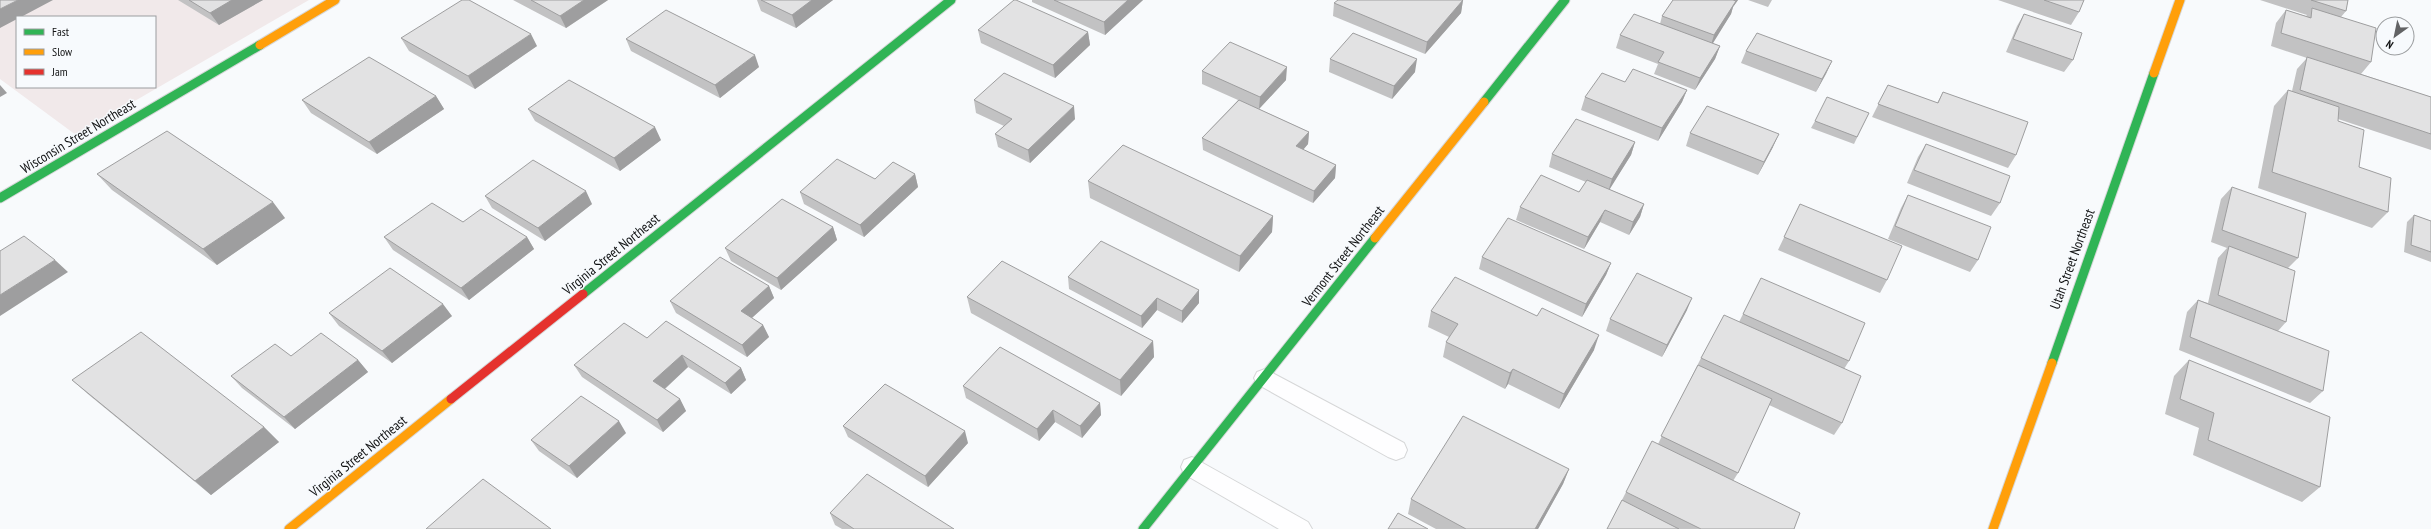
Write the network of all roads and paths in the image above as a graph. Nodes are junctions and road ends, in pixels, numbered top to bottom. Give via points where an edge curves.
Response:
1 (335, 0) edge
2 (951, 0) edge
3 (1564, 0) edge
4 (2180, 0) edge
5 (0, 198) edge
6 (1265, 378) junction
7 (1396, 450) dead end
8 (1192, 467) junction
9 (289, 529) edge
10 (1143, 529) edge
11 (1300, 529) edge
12 (1993, 529) edge

1 - 5 street, Wisconsin Street Northeast
2 - 9 street, Virginia Street Northeast
3 - 6 street, Vermont Street Northeast
4 - 12 street, Utah Street Northeast
6 - 7 lane
6 - 8 street, Vermont Street Northeast
8 - 10 street, Vermont Street Northeast
8 - 11 lane

